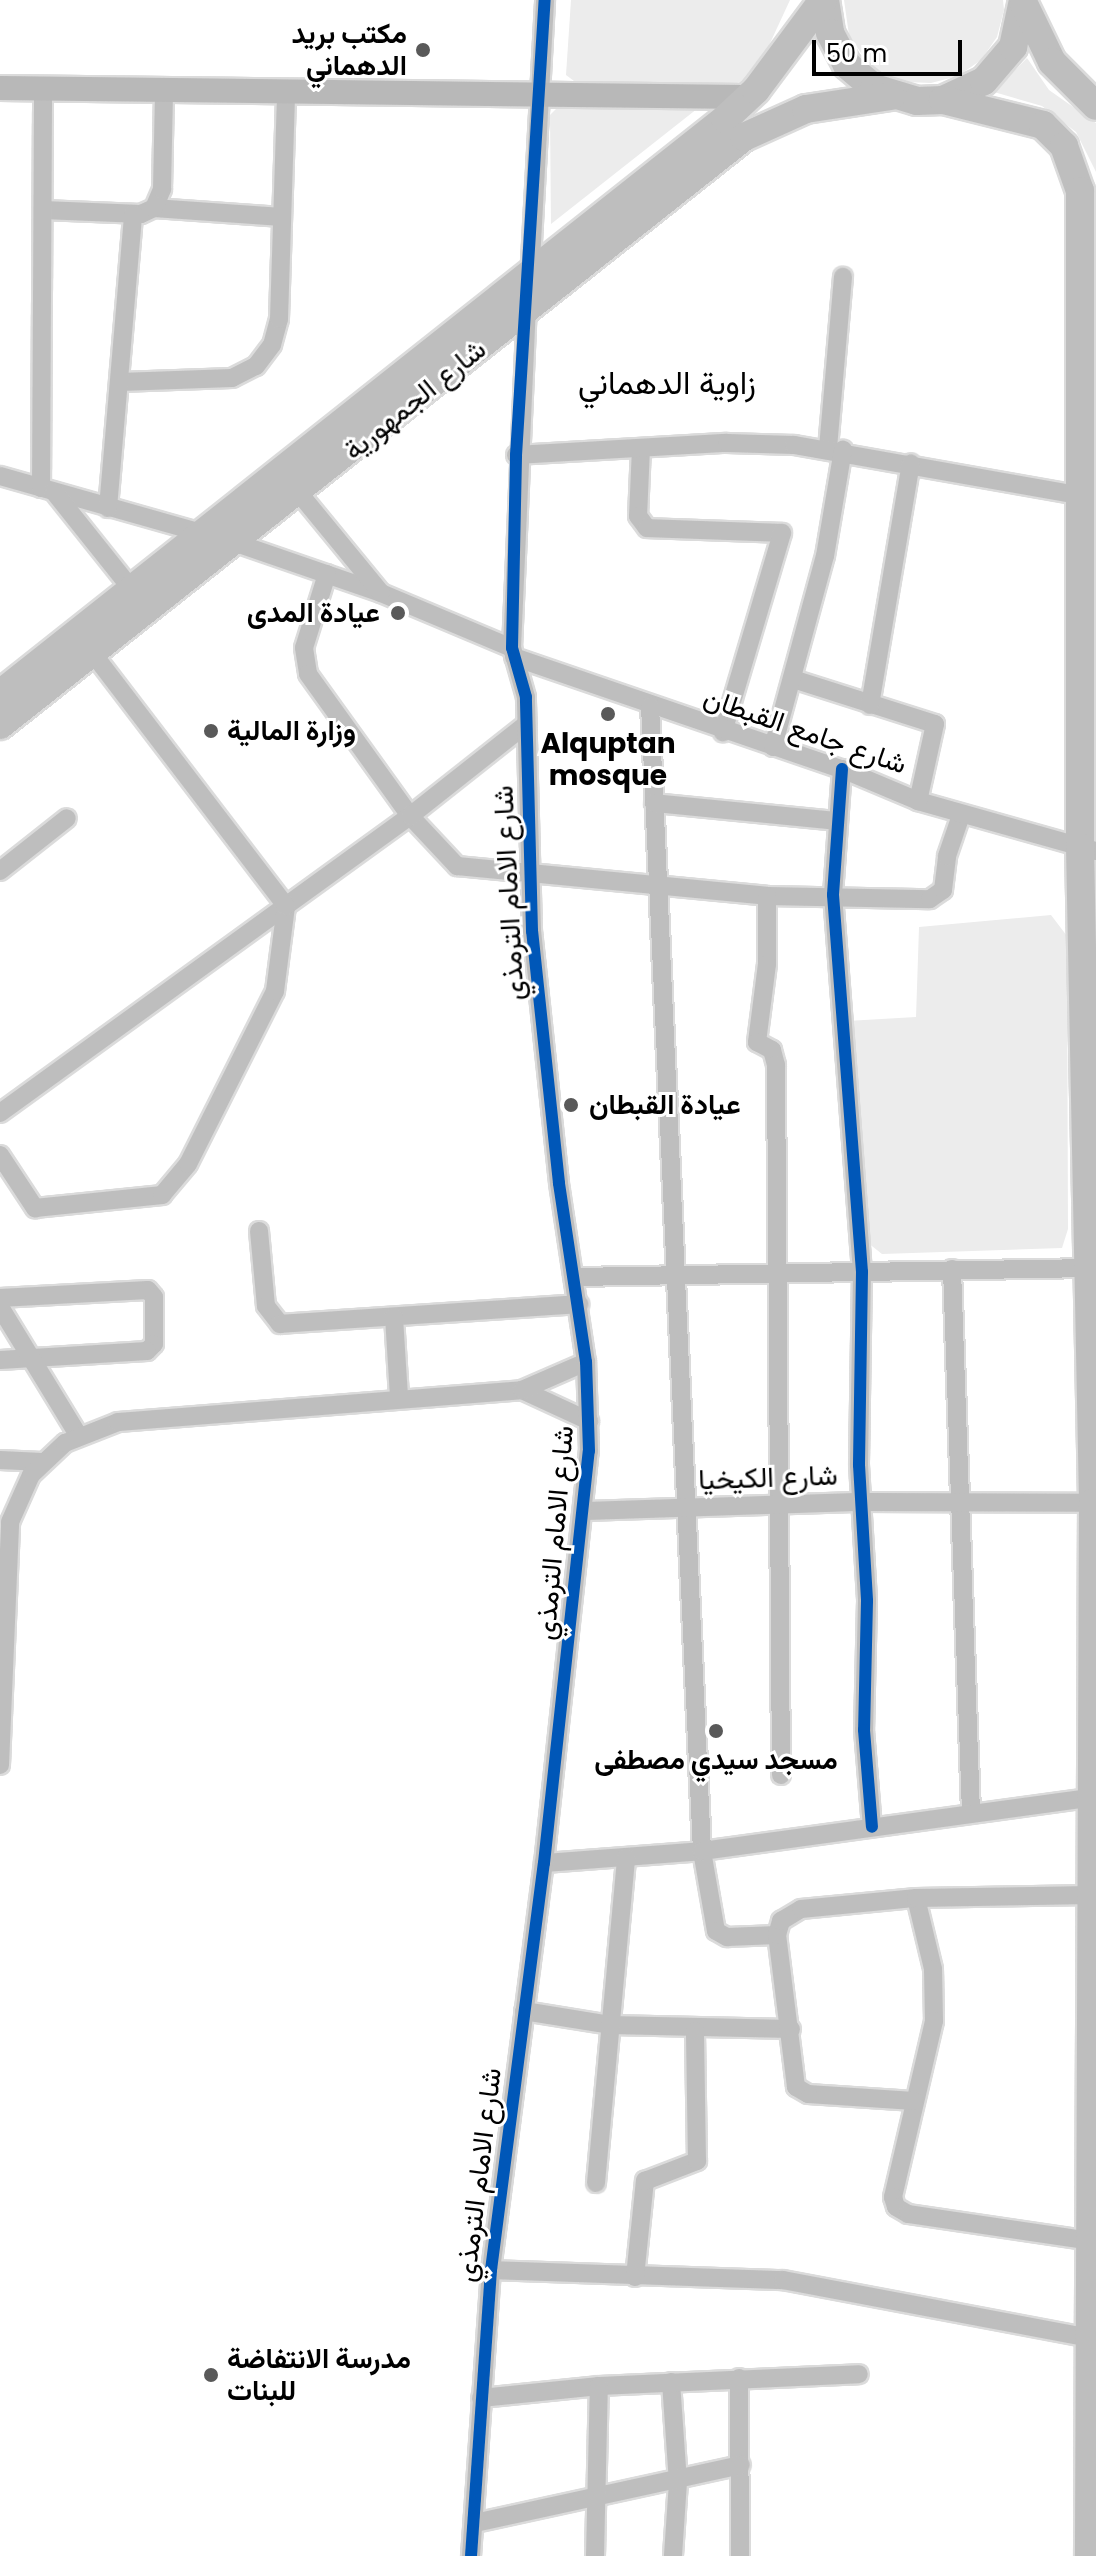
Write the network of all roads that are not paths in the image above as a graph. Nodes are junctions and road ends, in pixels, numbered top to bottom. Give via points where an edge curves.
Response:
1 (545, 0) edge
2 (824, 0) edge
3 (1023, 2) edge
4 (0, 88) edge
5 (43, 89) junction
6 (164, 93) junction
7 (286, 95) junction
8 (540, 95) junction
9 (891, 96) junction
10 (750, 97) junction
11 (943, 100) junction
12 (1096, 106) edge
13 (1080, 191) junction
14 (154, 208) junction
15 (43, 210) junction
16 (133, 214) junction
17 (282, 217) junction
18 (1096, 239) edge
19 (530, 275) junction
20 (843, 277) dead end
21 (525, 313) junction
22 (120, 382) junction
23 (641, 448) junction
24 (835, 449) junction
25 (516, 455) junction
26 (911, 463) junction
27 (0, 476) edge
28 (48, 490) junction
29 (299, 493) junction
30 (1079, 495) junction
31 (108, 508) junction
32 (201, 533) junction
33 (236, 543) junction
34 (327, 574) junction
35 (381, 593) junction
36 (139, 600) junction
37 (92, 652) junction
38 (513, 653) junction
39 (793, 679) junction
40 (0, 694) edge
41 (870, 705) junction
42 (650, 706) junction
43 (0, 725) edge
44 (524, 726) junction
45 (723, 732) junction
46 (773, 747) junction
47 (842, 769) junction
48 (918, 801) junction
49 (654, 803) junction
50 (961, 815) junction
51 (410, 816) junction
52 (67, 818) dead end
53 (837, 821) junction
54 (1088, 849) edge
55 (0, 871) edge
56 (530, 877) junction
57 (658, 885) junction
58 (833, 895) junction
59 (767, 896) junction
60 (286, 906) junction
61 (0, 1113) edge
62 (0, 1155) edge
63 (259, 1231) dead end
64 (1089, 1268) junction
65 (952, 1269) junction
66 (862, 1272) junction
67 (778, 1273) junction
68 (678, 1275) junction
69 (575, 1277) junction
70 (0, 1298) edge
71 (579, 1304) junction
72 (0, 1307) edge
73 (394, 1317) junction
74 (27, 1358) junction
75 (0, 1360) edge
76 (586, 1362) junction
77 (522, 1390) junction
78 (399, 1396) junction
79 (589, 1421) junction
80 (78, 1435) junction
81 (0, 1460) edge
82 (42, 1462) junction
83 (863, 1502) junction
84 (1094, 1503) edge
85 (958, 1504) junction
86 (776, 1505) junction
87 (689, 1508) junction
88 (586, 1511) junction
89 (0, 1765) edge
90 (781, 1775) dead end
91 (1093, 1780) edge
92 (971, 1813) junction
93 (872, 1827) junction
94 (702, 1851) junction
95 (626, 1857) junction
96 (544, 1863) junction
97 (1091, 1895) junction
98 (916, 1898) junction
99 (777, 1935) junction
100 (524, 2011) junction
101 (610, 2025) junction
102 (791, 2029) junction
103 (695, 2031) junction
104 (914, 2101) junction
105 (596, 2183) dead end
106 (1090, 2241) junction
107 (491, 2270) junction
108 (635, 2277) junction
109 (1093, 2339) edge
110 (859, 2374) dead end
111 (739, 2378) junction
112 (671, 2382) junction
113 (599, 2386) junction
114 (481, 2398) junction
115 (741, 2465) junction
116 (678, 2482) junction
117 (596, 2499) junction
118 (475, 2523) junction
119 (471, 2556) edge
120 (595, 2556) edge
121 (673, 2556) edge
122 (740, 2556) edge
123 (1089, 2556) edge

1 - 8 street, شارع الامام الترمذي
2 - 9 main road via 830,33 847,65
2 - 10 main road, شارع الجمهورية
3 - 11 main road via 1017,37 1000,66 965,93
3 - 12 main road via 1052,62
4 - 5 main road
5 - 6 main road
5 - 15 street
6 - 7 main road
6 - 14 street via 162,189
7 - 8 main road
7 - 17 street
8 - 10 main road
8 - 19 street, شارع الامام الترمذي
9 - 11 main road, شارع الجمهورية
9 - 21 main road, شارع الجمهورية via 806,109 744,137
10 - 19 main road, شارع الجمهورية
11 - 13 main road, شارع الجمهورية via 1043,125 1064,146
13 - 18 main road, شارع الجمهورية
13 - 30 main road
14 - 16 street
14 - 17 street
15 - 16 street
15 - 28 street
16 - 22 street
17 - 22 street via 279,319 265,356 232,378
19 - 21 street, شارع الامام الترمذي
19 - 32 main road, شارع الجمهورية
20 - 24 street
21 - 25 street, شارع الامام الترمذي
21 - 29 main road, شارع الجمهورية
22 - 31 street
23 - 24 street via 739,443
23 - 25 street
23 - 45 street via 638,516 647,528 782,533
24 - 26 street
24 - 39 street via 825,556
25 - 38 street, شارع الامام الترمذي
26 - 30 street
26 - 41 street
27 - 28 street, شارع جامع القبطان
28 - 31 street, شارع جامع القبطان
28 - 36 street
29 - 33 main road, شارع الجمهورية
29 - 35 street
30 - 54 main road
31 - 32 street, شارع جامع القبطان
32 - 33 street, شارع جامع القبطان
32 - 36 main road, شارع الجمهورية
33 - 34 street, شارع جامع القبطان
33 - 36 main road, شارع الجمهورية
34 - 35 street, شارع جامع القبطان
34 - 51 street via 304,648 305,664
35 - 38 street, شارع جامع القبطان
36 - 37 main road, شارع الجمهورية
36 - 40 main road, شارع الجمهورية
37 - 43 main road, شارع الجمهورية
37 - 60 street
38 - 42 street, شارع جامع القبطان
38 - 44 street, شارع الامام الترمذي via 526,697
39 - 41 street
39 - 46 street
41 - 48 street via 935,724
42 - 45 street, شارع جامع القبطان
42 - 49 street
44 - 51 street
44 - 56 street, شارع الامام الترمذي
45 - 46 street, شارع جامع القبطان
46 - 47 street, شارع جامع القبطان
47 - 48 street, شارع جامع القبطان
47 - 53 street
48 - 50 street, شارع جامع القبطان
49 - 53 street
49 - 57 street
50 - 54 street, شارع جامع القبطان
50 - 58 street via 939,896
51 - 56 street via 457,866
51 - 60 street
52 - 55 street
53 - 58 street
54 - 64 main road
56 - 57 street
56 - 69 street, شارع الامام الترمذي via 559,1183
57 - 59 street
57 - 68 street
58 - 59 street
58 - 66 street
59 - 67 street via 767,964 757,1042 772,1050 776,1065
60 - 61 street
60 - 62 street via 269,1007 177,1182 145,1199 68,1202 41,1209 30,1202
63 - 73 street via 266,1306 275,1321 285,1325
64 - 65 street
64 - 84 main road
65 - 66 street
65 - 85 street
66 - 67 street
66 - 83 street
67 - 68 street
67 - 86 street via 781,1408
68 - 69 street
68 - 87 street
69 - 71 street, شارع الامام الترمذي
70 - 74 street via 145,1290 153,1294 150,1351
71 - 73 street
71 - 76 street, شارع الامام الترمذي
72 - 74 street
73 - 78 street
74 - 75 street
74 - 80 street
76 - 77 street
76 - 79 street, شارع الامام الترمذي
77 - 78 street
77 - 79 street
78 - 80 street via 118,1422
79 - 88 street, شارع الامام الترمذي
80 - 82 street
81 - 82 street
82 - 89 street via 22,1490 7,1540
83 - 85 street, شارع الكيخيا
83 - 86 street, شارع الكيخيا
83 - 93 street via 864,1730
84 - 85 street, شارع الكيخيا
84 - 91 main road
85 - 92 street
86 - 87 street, شارع الكيخيا
86 - 90 street via 783,1572
87 - 88 street, شارع الكيخيا
87 - 94 street
88 - 96 street, شارع الامام الترمذي
91 - 92 street
91 - 97 main road
92 - 93 street
93 - 94 street
94 - 95 street
94 - 99 street via 716,1931 727,1937
95 - 96 street
95 - 101 street
96 - 100 street, شارع الامام الترمذي
97 - 98 street
97 - 106 main road
98 - 99 street via 793,1911 781,1921
98 - 104 street via 934,2021
99 - 102 street
100 - 101 street
100 - 107 street, شارع الامام الترمذي
101 - 103 street
101 - 105 street
102 - 103 street
102 - 104 street via 791,2074 801,2091
103 - 108 street via 697,2161 645,2181
104 - 106 street via 893,2197 899,2211
106 - 109 main road
107 - 108 street
107 - 114 street, شارع الامام الترمذي
108 - 109 street via 783,2280
109 - 123 main road
110 - 111 street
111 - 112 street
111 - 115 street
112 - 113 street
112 - 116 street
113 - 114 street
113 - 117 street
114 - 118 street, شارع الامام الترمذي
115 - 116 street
115 - 122 street
116 - 117 street
116 - 121 street
117 - 118 street
117 - 120 street
118 - 119 street, شارع الامام الترمذي

